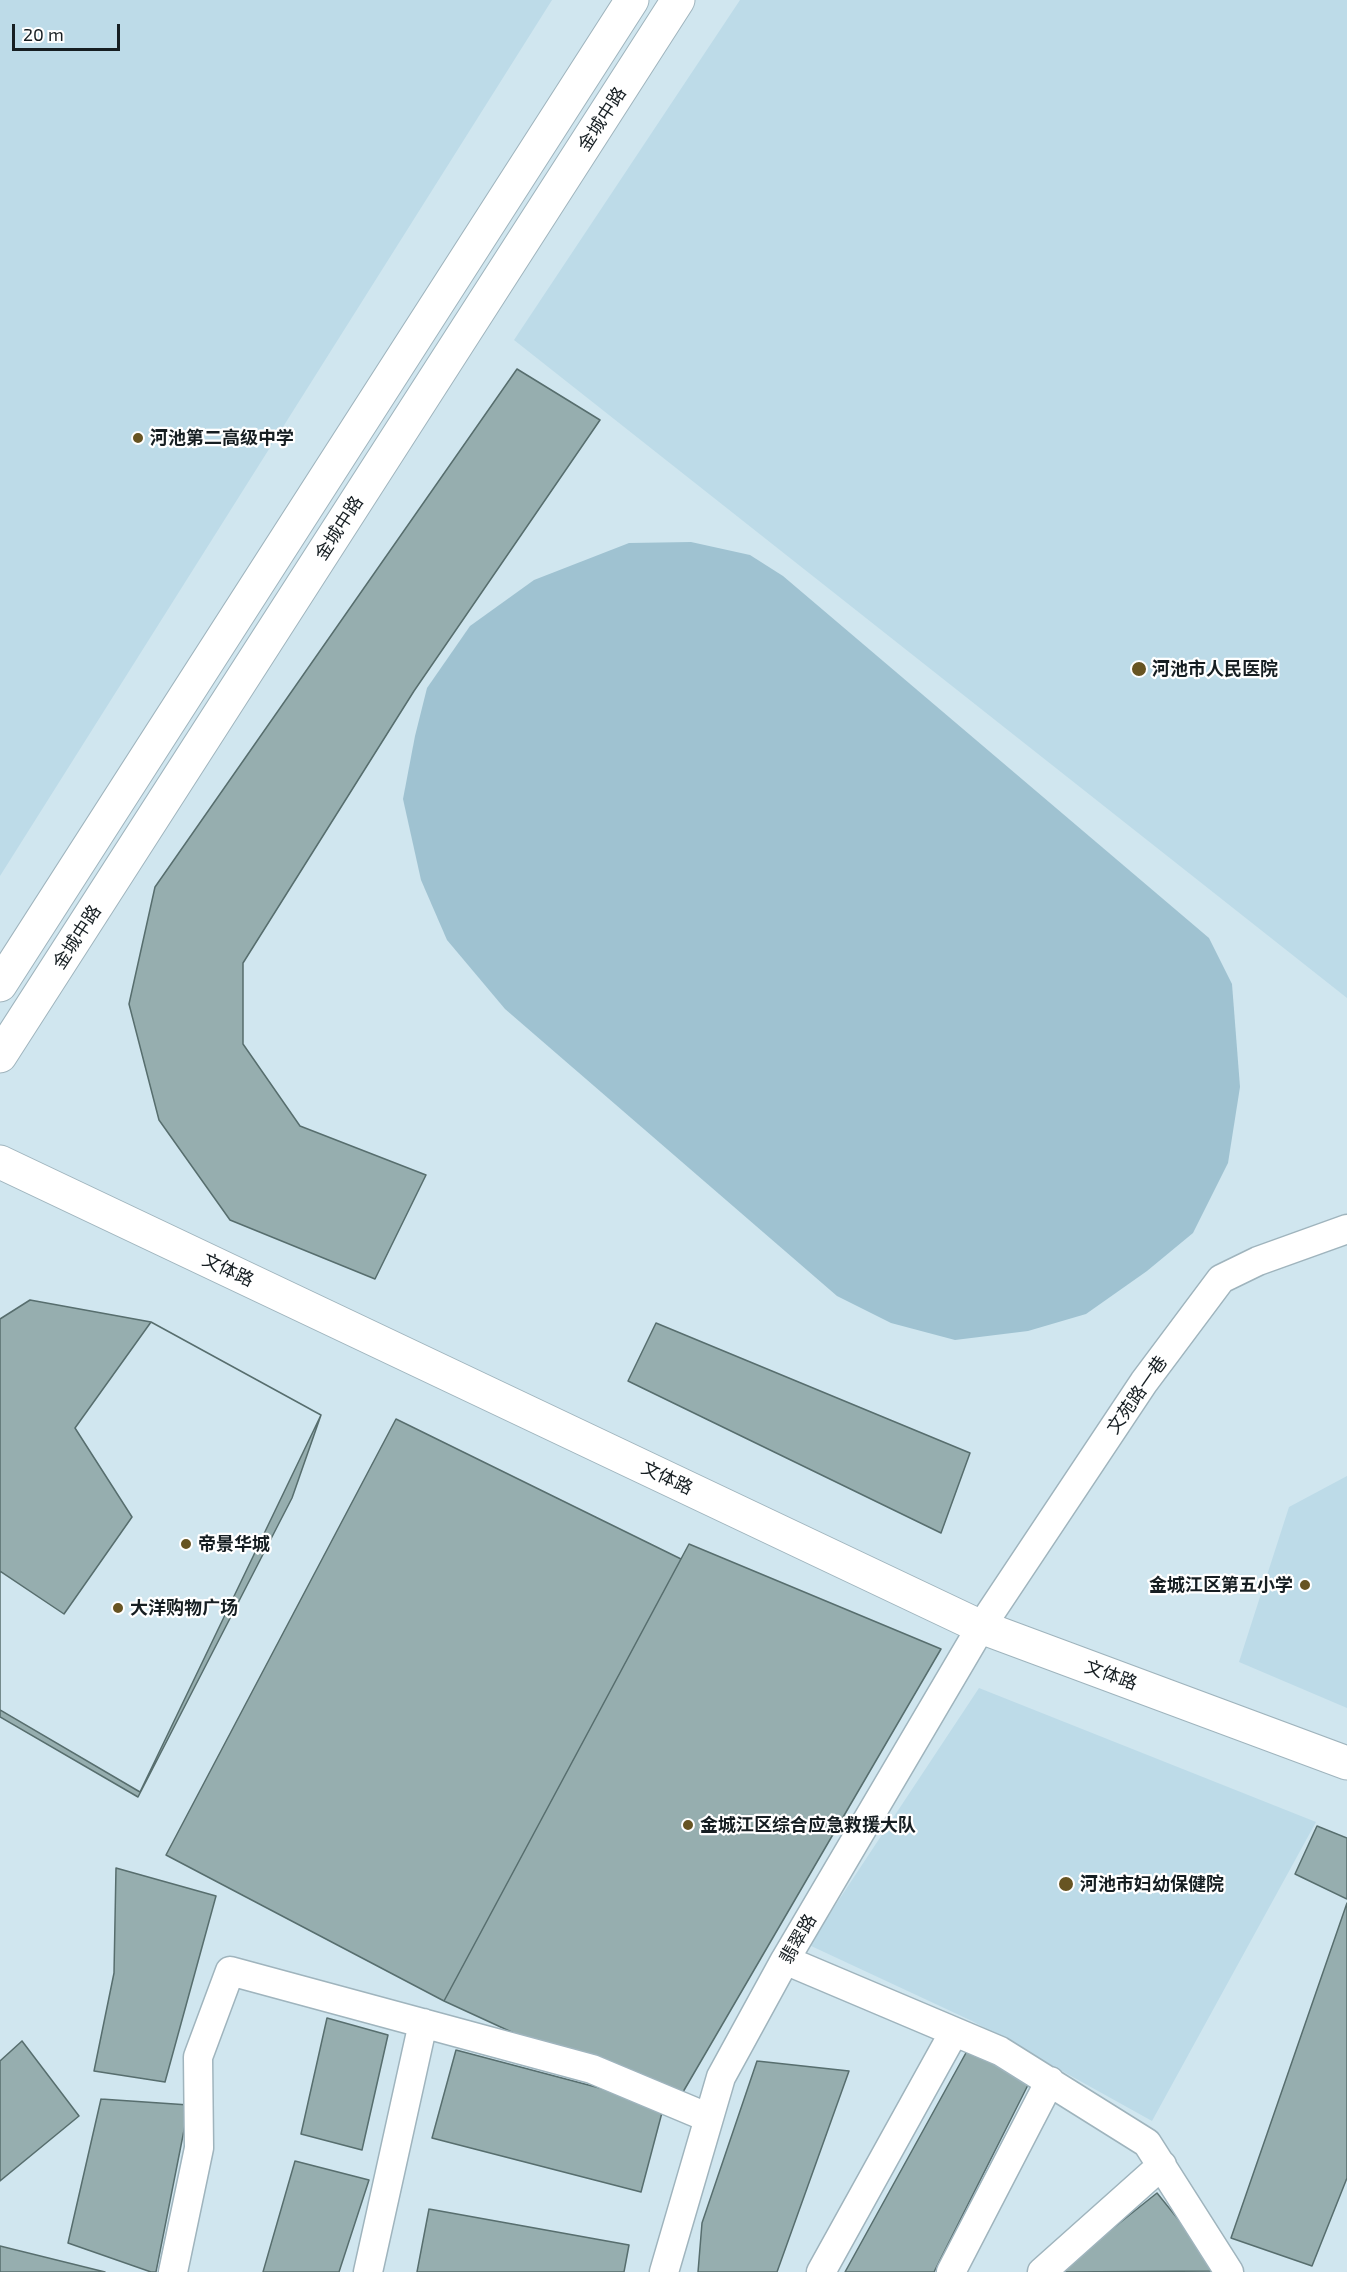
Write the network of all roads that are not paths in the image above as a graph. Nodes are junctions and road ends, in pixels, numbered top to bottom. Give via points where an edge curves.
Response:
1 (632, 0) edge
2 (678, 0) edge
3 (0, 985) edge
4 (0, 1056) edge
5 (0, 1162) edge
6 (1347, 1228) edge
7 (981, 1628) junction
8 (1347, 1763) edge
9 (785, 1960) junction
10 (423, 2023) junction
11 (954, 2032) junction
12 (1050, 2081) junction
13 (709, 2118) junction
14 (1162, 2165) junction
15 (172, 2272) edge
16 (368, 2272) edge
17 (664, 2272) edge
18 (821, 2272) edge
19 (951, 2272) edge
20 (1041, 2272) edge
21 (1229, 2272) edge

1 - 3 main road
2 - 4 main road, 金城中路
5 - 7 main road, 文体路
6 - 7 street, 文苑路一巷 via 1221,1279 1144,1382
7 - 8 main road, 文体路
7 - 9 street, 翡翠路
9 - 11 street
9 - 13 street, 翡翠路 via 721,2077
10 - 13 street via 592,2069
10 - 15 street via 230,1971 198,2057 198,2148
10 - 16 street
11 - 12 street via 1000,2051
11 - 18 street
12 - 14 street via 1147,2143
12 - 19 street
13 - 17 street, 翡翠路
14 - 20 street
14 - 21 street

